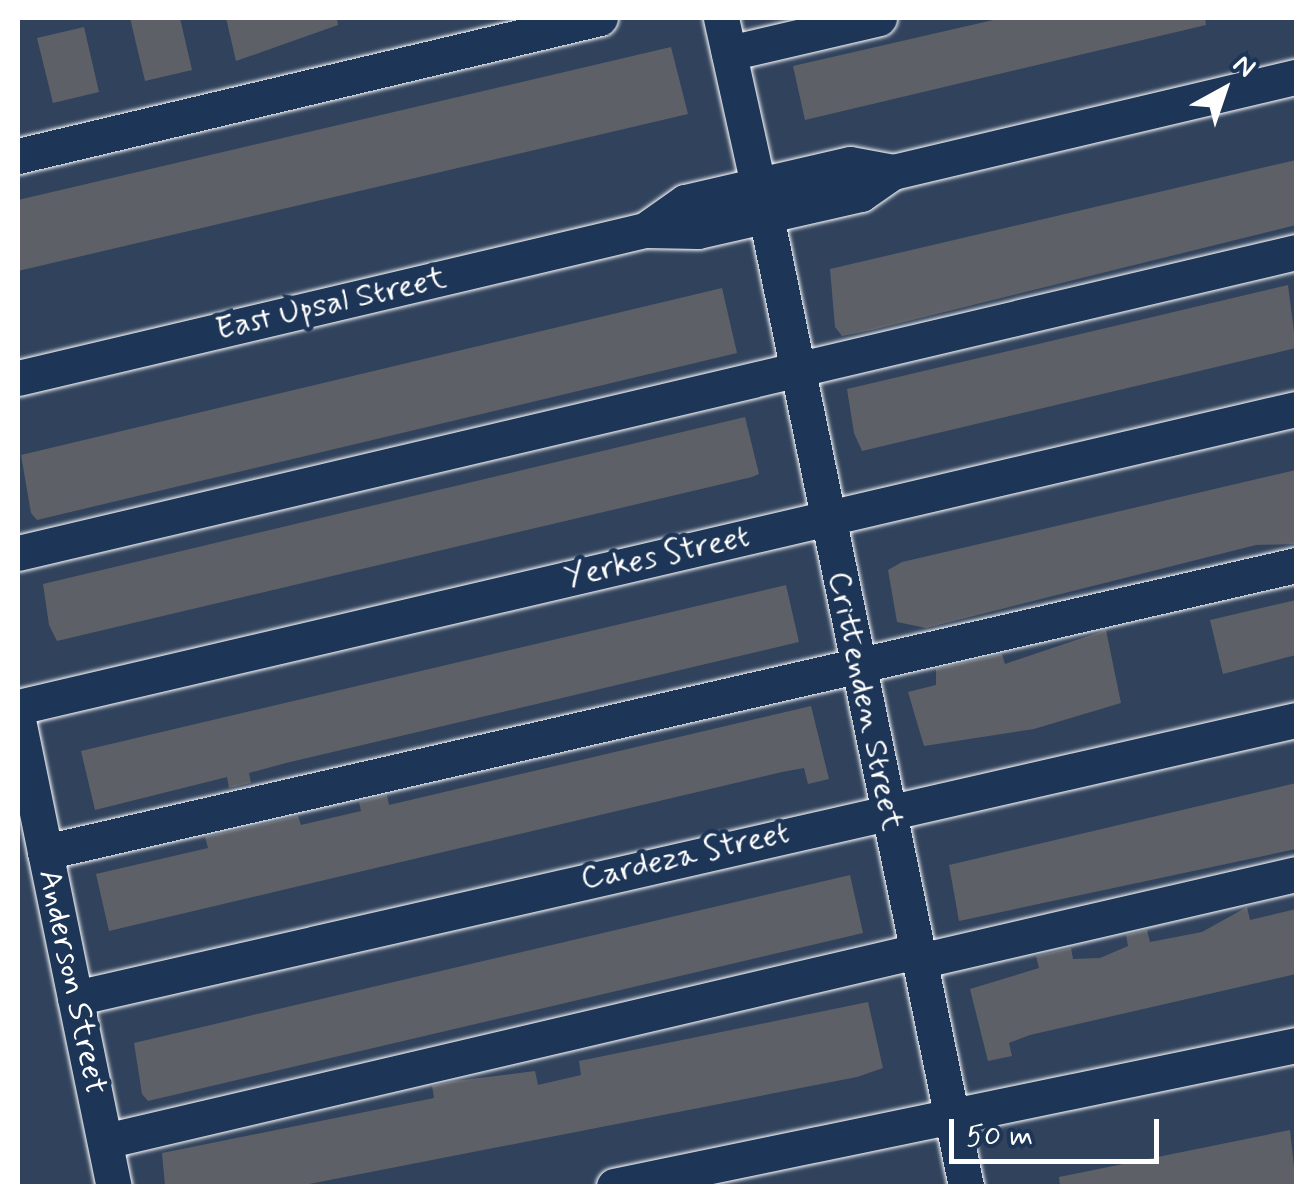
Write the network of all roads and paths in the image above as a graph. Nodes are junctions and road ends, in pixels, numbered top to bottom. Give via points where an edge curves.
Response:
1 (600, 18) edge
2 (721, 18) edge
3 (879, 18) edge
4 (729, 53) junction
5 (1296, 77) edge
6 (18, 156) edge
7 (762, 200) junction
8 (1296, 252) edge
9 (796, 369) junction
10 (18, 378) edge
11 (1296, 409) edge
12 (827, 518) junction
13 (18, 552) edge
14 (1296, 566) edge
15 (858, 666) junction
16 (18, 707) edge
17 (18, 720) edge
18 (1296, 720) edge
19 (888, 812) junction
20 (45, 852) junction
21 (1296, 874) edge
22 (918, 956) junction
23 (76, 998) junction
24 (1296, 1045) edge
25 (951, 1117) junction
26 (105, 1142) junction
27 (114, 1186) edge
28 (614, 1186) edge
29 (966, 1186) edge

1 - 6 street
2 - 4 street, Crittenden Street
3 - 4 street
4 - 7 street, Crittenden Street
5 - 7 street, East Upsal Street via 893,172 861,194
7 - 9 street, Crittenden Street
7 - 10 street, East Upsal Street via 698,232 645,230
8 - 9 street
9 - 12 street, Crittenden Street
9 - 13 street
11 - 12 street, Yerkes Street
12 - 15 street, Crittenden Street
12 - 16 street, Yerkes Street
14 - 15 street
15 - 19 street, Crittenden Street
15 - 20 street
17 - 20 street, Anderson Street
18 - 19 street, Cardeza Street
19 - 22 street, Crittenden Street
19 - 23 street, Cardeza Street
20 - 23 street, Anderson Street
21 - 22 street
22 - 25 street, Crittenden Street
22 - 26 street
23 - 26 street, Anderson Street
24 - 25 street
25 - 28 street
25 - 29 street, Crittenden Street
26 - 27 street, Anderson Street

